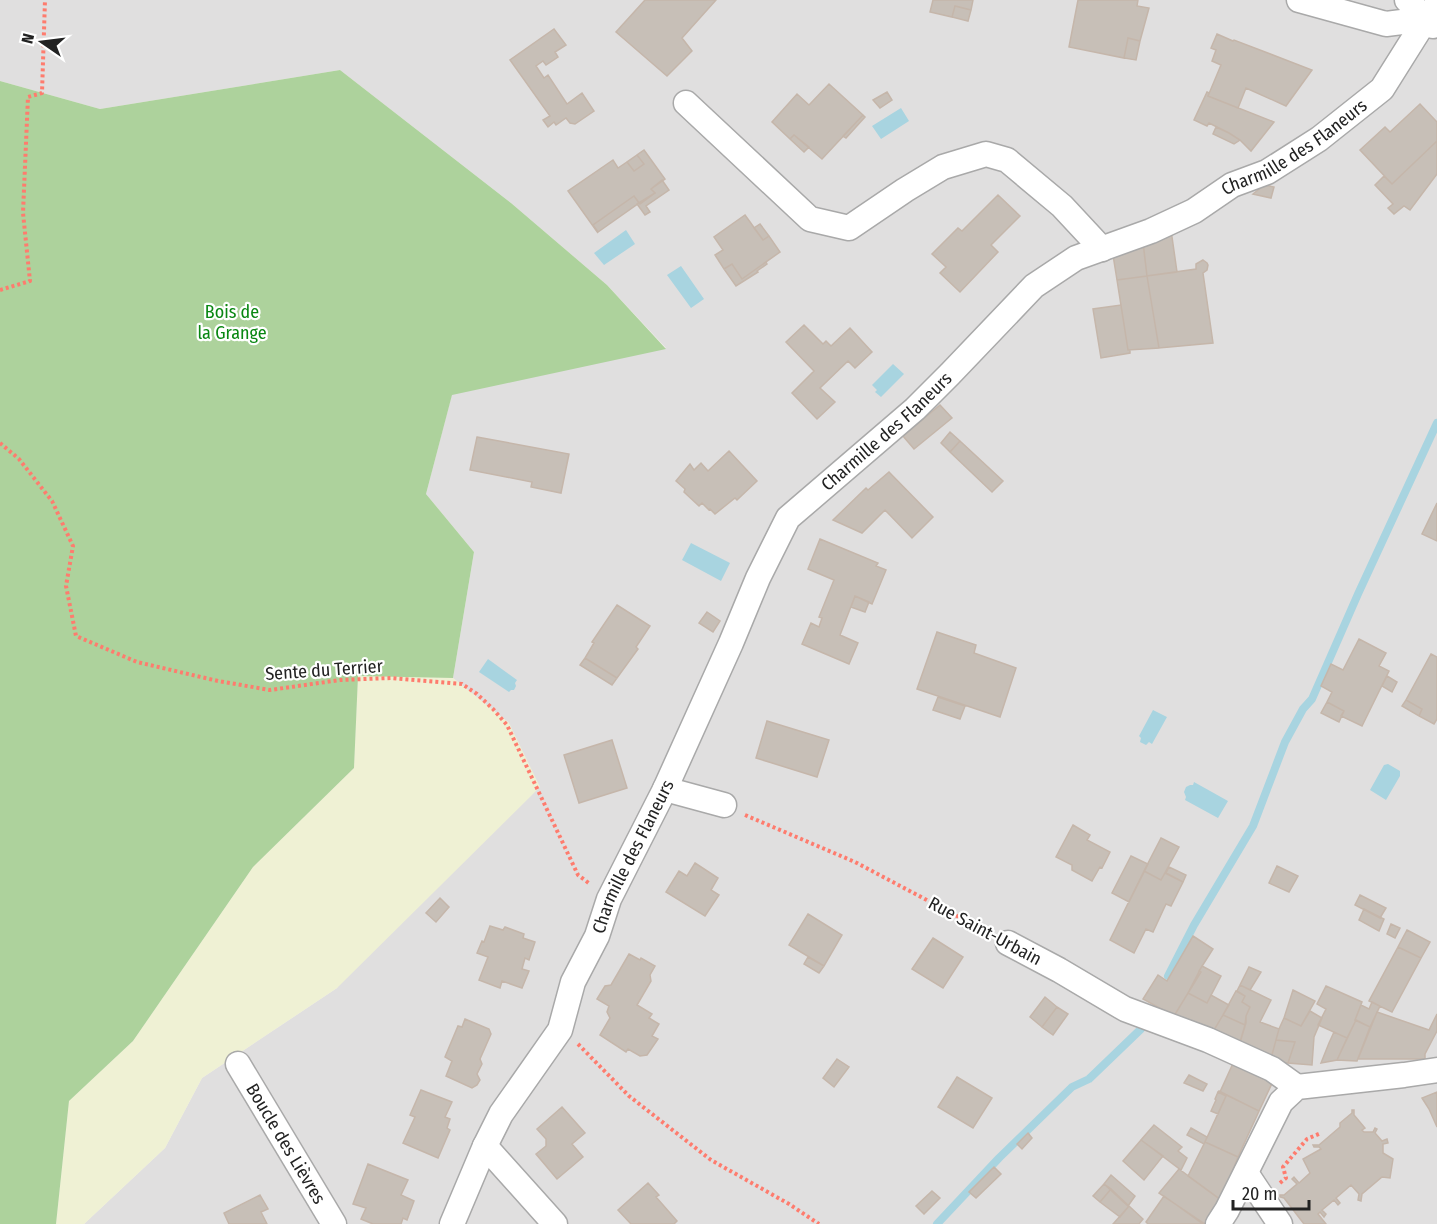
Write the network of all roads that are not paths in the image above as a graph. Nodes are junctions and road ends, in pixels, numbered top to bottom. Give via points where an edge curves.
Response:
1 (1299, 0) edge
2 (1407, 0) edge
3 (1434, 16) edge
4 (686, 103) dead end
5 (1102, 249) junction
6 (665, 789) junction
7 (724, 806) road end
8 (1008, 943) road end
9 (238, 1064) dead end
10 (1437, 1070) edge
11 (1289, 1095) junction
12 (485, 1146) junction
13 (1246, 1173) junction
14 (334, 1224) edge
15 (452, 1224) edge
16 (555, 1224) edge
17 (1218, 1224) edge
18 (1280, 1224) edge

1 - 3 street via 1386,24
2 - 3 street
3 - 5 street, Charmille des Flaneurs via 1382,89 1319,139 1267,172 1232,185 1194,211
4 - 5 street via 810,219 849,228 943,167 986,154 1007,160 1062,206
5 - 6 street, Charmille des Flaneurs via 1076,258 1034,286 915,409 788,518
6 - 7 street
6 - 12 street, Charmille des Flaneurs via 609,899 597,936 573,982 569,1037 501,1114
8 - 11 street, Rue Saint-Urbain via 1125,1009 1272,1069
9 - 14 street, Boucle des Lièvres
10 - 11 street
11 - 13 street
12 - 15 street
12 - 16 street
13 - 17 street
13 - 18 street

